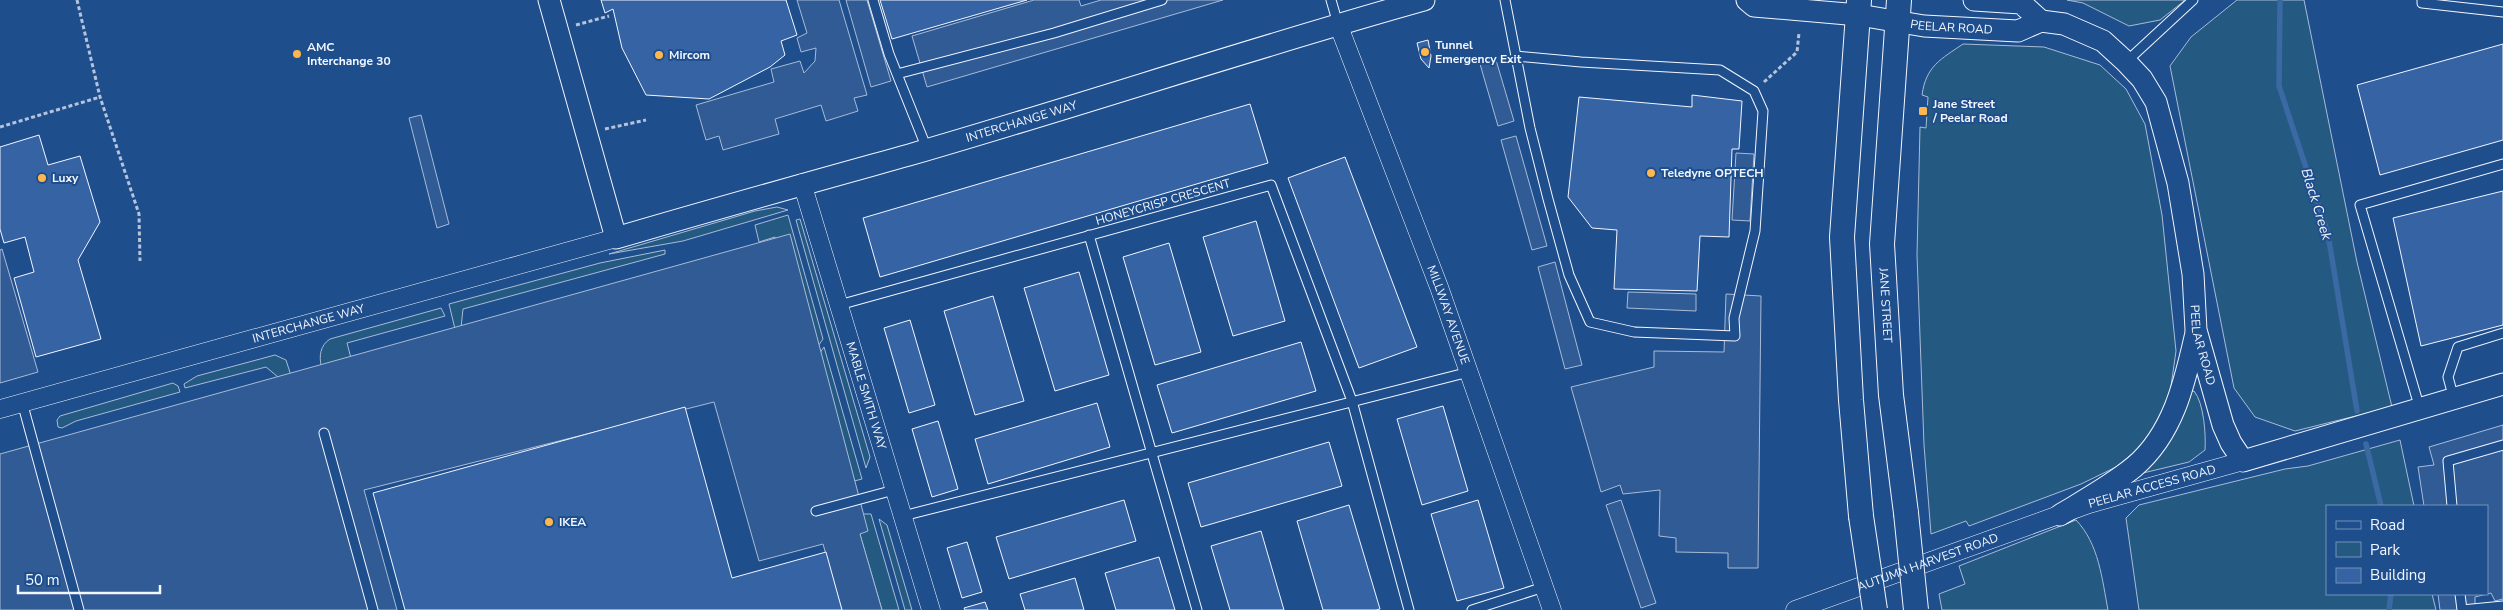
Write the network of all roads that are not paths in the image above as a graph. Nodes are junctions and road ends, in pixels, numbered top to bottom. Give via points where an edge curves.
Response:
1 (549, 0) edge
2 (873, 0) edge
3 (1162, 0) edge
4 (1331, 0) edge
5 (1424, 0) edge
6 (1505, 0) edge
7 (1747, 0) edge
8 (1974, 0) edge
9 (2193, 0) edge
10 (2422, 0) edge
11 (1859, 7) edge
12 (1898, 10) edge
13 (2503, 12) edge
14 (2041, 20) junction
15 (1338, 24) junction
16 (1516, 56) junction
17 (2126, 62) junction
18 (897, 74) junction
19 (927, 149) junction
20 (2503, 164) edge
21 (802, 183) junction
22 (1090, 235) junction
23 (616, 238) junction
24 (839, 305) junction
25 (2196, 330) junction
26 (2503, 333) edge
27 (1469, 372) junction
28 (2503, 384) edge
29 (2454, 399) junction
30 (22, 402) junction
31 (1352, 402) junction
32 (0, 409) edge
33 (2420, 409) junction
34 (324, 433) dead end
35 (2503, 445) edge
36 (1151, 452) junction
37 (2243, 461) junction
38 (894, 490) junction
39 (2452, 505) edge
40 (816, 511) dead end
41 (2060, 515) junction
42 (902, 516) junction
43 (1544, 588) junction
44 (2460, 595) edge
45 (2503, 606) edge
46 (79, 610) edge
47 (374, 610) edge
48 (931, 610) edge
49 (1197, 610) edge
50 (1409, 610) edge
51 (1472, 610) edge
52 (1552, 610) edge
53 (1795, 610) edge
54 (1875, 610) edge
55 (1916, 610) edge

1 - 23 street
2 - 18 lane
3 - 18 lane via 1054,33
4 - 15 lane
5 - 15 street, INTERCHANGE WAY
6 - 16 lane
7 - 11 street via 1754,6
8 - 14 street, PEELAR ROAD via 2021,3
9 - 17 lane
10 - 13 lane via 2422,3
11 - 12 street, PEELAR ROAD
11 - 54 main road, bridge via 1842,237 1861,516
12 - 14 street, PEELAR ROAD via 1924,26 2018,31
12 - 55 main road, JANE STREET, bridge via 1882,244 1891,395
14 - 17 street, PEELAR ROAD via 2064,24 2103,42
15 - 19 street, INTERCHANGE WAY
15 - 27 street, MILLWAY AVENUE via 1440,287
16 - 16 lane via 1530,128 1569,275 1590,322 1634,332 1735,336 1734,318 1755,231 1763,111 1754,91 1720,70
17 - 25 street, PEELAR ROAD via 2142,79 2156,102 2173,165 2193,274
18 - 19 lane
19 - 21 street, INTERCHANGE WAY
20 - 33 lane via 2360,205
21 - 23 street, INTERCHANGE WAY
21 - 24 street, MABLE SMITH WAY
22 - 24 lane, HONEYCRISP CRESCENT
22 - 31 lane, HONEYCRISP CRESCENT via 1271,185
22 - 36 lane
23 - 30 street, INTERCHANGE WAY
24 - 38 street, MABLE SMITH WAY
25 - 37 street, PEELAR ROAD via 2223,425
25 - 41 street via 2174,412 2158,439 2135,466
26 - 29 lane via 2458,346 2448,377
27 - 31 lane
27 - 43 street, MILLWAY AVENUE
28 - 29 street
29 - 33 street
30 - 32 street, INTERCHANGE WAY
30 - 46 lane
31 - 36 lane
31 - 50 lane
33 - 37 street
34 - 47 lane
35 - 39 lane via 2448,461
36 - 42 lane
36 - 49 lane
37 - 41 street, PEELAR ACCESS ROAD
38 - 40 lane
38 - 42 street, MABLE SMITH WAY
41 - 53 street, AUTUMN HARVEST ROAD
42 - 48 street, MABLE SMITH WAY
43 - 51 lane
43 - 52 street, MILLWAY AVENUE
44 - 45 lane via 2462,610

